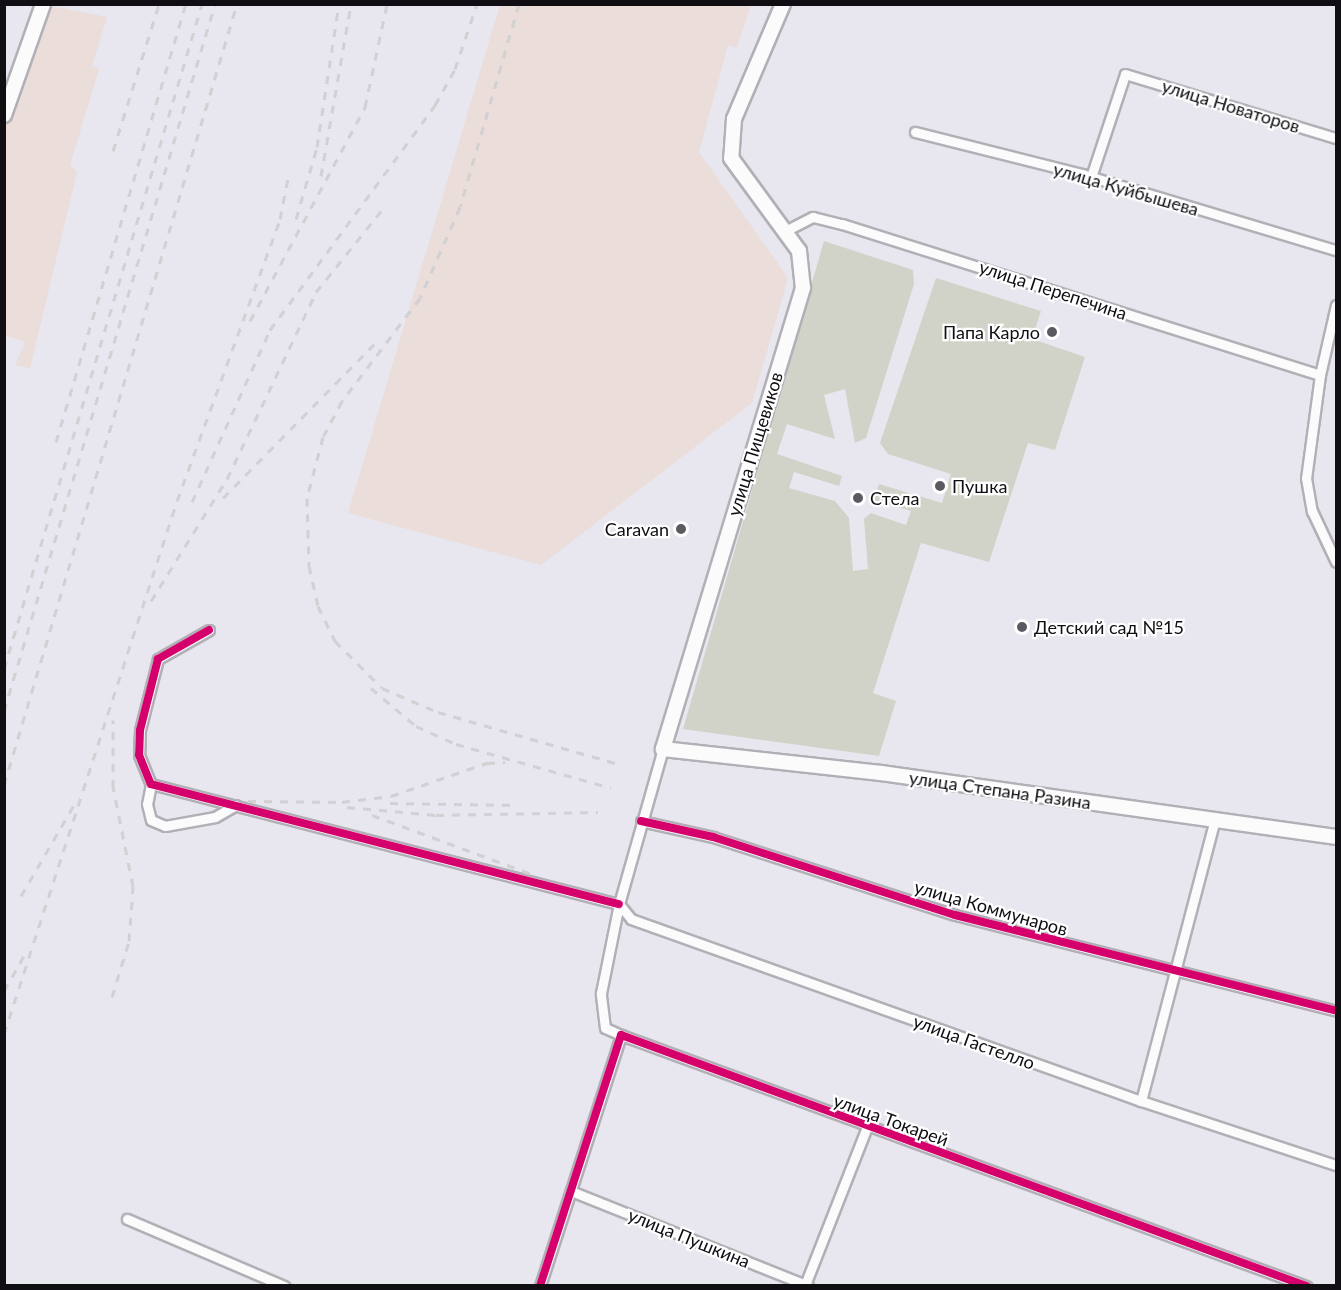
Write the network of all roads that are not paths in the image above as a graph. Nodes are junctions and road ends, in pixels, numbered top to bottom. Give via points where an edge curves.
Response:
1 (43, 4) edge
2 (783, 4) edge
3 (9, 87) edge
4 (4, 115) edge
5 (915, 132) dead end
6 (1336, 138) edge
7 (1091, 177) junction
8 (787, 230) junction
9 (1336, 250) edge
10 (1336, 305) edge
11 (1320, 375) junction
12 (1336, 562) edge
13 (209, 630) dead end
14 (663, 749) junction
15 (151, 784) junction
16 (236, 805) junction
17 (641, 821) junction
18 (1214, 822) junction
19 (1336, 837) edge
20 (619, 904) junction
21 (1177, 975) junction
22 (1336, 1011) edge
23 (621, 1035) junction
24 (1141, 1101) junction
25 (866, 1129) junction
26 (1336, 1165) edge
27 (571, 1191) junction
28 (127, 1219) dead end
29 (806, 1285) edge
30 (1303, 1285) edge
31 (284, 1286) edge
32 (540, 1286) edge

1 - 3 main road
2 - 8 main road, улица Пищевиков via 734,119 731,158
3 - 4 main road
5 - 7 street, улица Куйбышева
6 - 7 street, улица Новаторов via 1125,74
7 - 9 street, улица Куйбышева
8 - 11 street, улица Перепечина via 813,217 842,224
8 - 14 main road, улица Пищевиков via 804,269 803,288
10 - 11 street
11 - 12 street via 1306,478 1312,512
13 - 15 street via 158,659 140,730 139,756
14 - 17 street, улица Пищевиков
14 - 18 main road, улица Степана Разина via 881,772
15 - 16 street
15 - 16 street via 147,804 151,820 165,826 215,818
16 - 20 street
17 - 20 street, улица Пищевиков
17 - 21 street, улица Коммунаров via 713,837 955,915
18 - 19 main road, улица Степана Разина
18 - 21 street
20 - 23 street, улица Пищевиков via 601,993 605,1028
20 - 24 street, улица Гастелло via 631,919
21 - 22 street, улица Коммунаров
21 - 24 street
23 - 25 street, улица Токарей
23 - 27 street
24 - 26 street, улица Гастелло
25 - 29 street
25 - 30 street, улица Токарей
27 - 29 street, улица Пушкина
27 - 32 street
28 - 31 street

